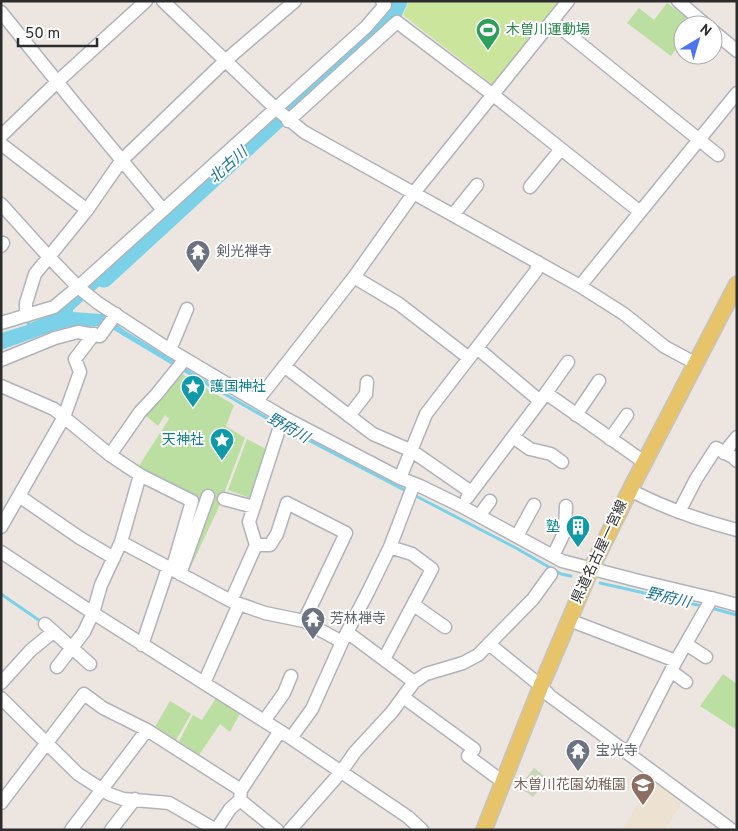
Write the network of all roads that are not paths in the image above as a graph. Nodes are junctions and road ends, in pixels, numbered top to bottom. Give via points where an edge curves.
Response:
1 (146, 1) edge
2 (162, 1) edge
3 (295, 1) edge
4 (568, 1) edge
5 (678, 1) edge
6 (385, 2) edge
7 (1, 12) edge
8 (694, 15) edge
9 (552, 21) junction
10 (723, 39) edge
11 (737, 51) edge
12 (225, 61) junction
13 (57, 82) junction
14 (737, 93) edge
15 (492, 94) junction
16 (282, 115) junction
17 (1, 136) edge
18 (699, 140) junction
19 (1, 144) edge
20 (561, 149) junction
21 (718, 155) dead end
22 (121, 161) junction
23 (477, 185) dead end
24 (530, 187) dead end
25 (413, 194) junction
26 (1, 204) edge
27 (87, 210) junction
28 (163, 210) junction
29 (639, 211) junction
30 (453, 215) junction
31 (48, 256) junction
32 (538, 262) junction
33 (354, 277) junction
34 (737, 284) edge
35 (580, 286) junction
36 (82, 290) junction
37 (187, 309) dead end
38 (26, 315) junction
39 (114, 317) junction
40 (1, 324) edge
41 (99, 333) junction
42 (170, 350) junction
43 (473, 353) junction
44 (1, 360) edge
45 (568, 362) dead end
46 (695, 363) junction
47 (182, 364) junction
48 (284, 366) junction
49 (599, 381) dead end
50 (367, 382) dead end
51 (1, 386) edge
52 (543, 397) junction
53 (257, 401) junction
54 (576, 415) junction
55 (627, 415) dead end
56 (349, 416) junction
57 (64, 417) junction
58 (281, 423) junction
59 (512, 437) junction
60 (737, 437) edge
61 (610, 439) junction
62 (412, 450) junction
63 (724, 453) junction
64 (110, 455) junction
65 (737, 461) edge
66 (562, 462) dead end
67 (644, 462) junction
68 (140, 476) junction
69 (400, 478) junction
70 (412, 490) junction
71 (630, 490) junction
72 (471, 492) junction
73 (19, 496) junction
74 (208, 496) dead end
75 (224, 499) dead end
76 (490, 501) dead end
77 (534, 505) dead end
78 (461, 506) junction
79 (566, 506) dead end
80 (254, 507) junction
81 (679, 512) junction
82 (479, 516) junction
83 (1, 527) edge
84 (737, 530) edge
85 (517, 536) junction
86 (121, 542) junction
87 (256, 545) junction
88 (390, 546) junction
89 (1, 552) edge
90 (553, 556) junction
91 (114, 558) junction
92 (591, 569) junction
93 (173, 570) junction
94 (551, 574) dead end
95 (235, 602) junction
96 (708, 603) junction
97 (414, 605) junction
98 (737, 606) edge
99 (93, 614) junction
100 (569, 620) junction
101 (304, 621) junction
102 (445, 627) dead end
103 (344, 637) junction
104 (489, 644) junction
105 (686, 644) junction
106 (142, 645) junction
107 (72, 649) junction
108 (706, 657) dead end
109 (384, 659) junction
110 (90, 664) dead end
111 (674, 666) junction
112 (57, 667) dead end
113 (291, 676) dead end
114 (414, 682) junction
115 (686, 682) dead end
116 (1, 683) edge
117 (204, 683) junction
118 (541, 686) junction
119 (404, 697) junction
120 (1, 698) edge
121 (264, 721) junction
122 (147, 730) junction
123 (285, 734) junction
124 (47, 743) junction
125 (629, 753) junction
126 (340, 772) junction
127 (503, 782) junction
128 (102, 789) junction
129 (240, 795) junction
130 (135, 799) junction
131 (1, 803) edge
132 (715, 825) edge
133 (74, 829) edge
134 (419, 829) edge
135 (111, 830) edge
136 (216, 830) edge
137 (277, 830) edge
138 (290, 830) edge
139 (484, 830) edge
140 (732, 830) edge

1 - 13 street
2 - 12 street
3 - 12 street
4 - 9 street
5 - 8 street
6 - 16 street via 366,27
7 - 13 street
9 - 15 street
9 - 18 street
10 - 11 street
12 - 16 street
12 - 22 street
13 - 17 street
13 - 22 street
14 - 18 street
15 - 16 street via 397,22
15 - 20 street
15 - 25 street
16 - 25 street via 304,132
16 - 28 street
18 - 21 street
18 - 29 street
19 - 27 street
20 - 24 street
20 - 29 street
22 - 27 street
22 - 28 street
23 - 30 street
25 - 30 street
25 - 33 street
26 - 31 street
27 - 31 street
28 - 36 street
29 - 35 street
30 - 32 street
31 - 36 street
31 - 38 street via 35,274 26,303
32 - 35 street
32 - 43 street via 536,270
33 - 43 street
33 - 48 street
34 - 46 main road, 県道名古屋一宮線
35 - 46 street via 624,314 665,347
36 - 38 street via 54,307
36 - 39 street
37 - 42 street
38 - 40 street
39 - 41 street
39 - 42 street
41 - 44 street via 78,332 55,338
41 - 57 street via 75,358 80,372
42 - 47 street
43 - 52 street
43 - 62 street via 426,414
45 - 52 street
46 - 67 main road, 県道名古屋一宮線
47 - 53 street
47 - 64 street via 140,412
48 - 53 street
48 - 56 street
49 - 54 street
50 - 56 street via 366,394
51 - 57 street via 54,409
52 - 54 street
52 - 59 street
53 - 58 street
54 - 61 street
55 - 61 street
56 - 62 street via 373,434
57 - 64 street
57 - 73 street
58 - 69 street
58 - 80 street
59 - 66 street via 530,449 551,454
59 - 72 street
60 - 63 street
61 - 67 street
62 - 69 street
62 - 72 street
63 - 65 street
63 - 81 street via 716,448
64 - 68 street
67 - 71 main road, 県道名古屋一宮線
68 - 86 street
68 - 93 street via 192,501
69 - 70 street
70 - 78 street
70 - 88 street
71 - 81 street
71 - 92 main road, 県道名古屋一宮線
72 - 78 street
73 - 83 street
73 - 91 street
74 - 93 street
75 - 80 street
76 - 82 street
77 - 85 street
78 - 82 street
79 - 90 street via 565,531
80 - 87 street via 249,522
81 - 84 street
82 - 85 street
85 - 90 street
86 - 91 street
86 - 93 street
87 - 95 street
87 - 101 street via 270,545 287,504 346,533
88 - 97 street via 412,554 432,569
88 - 103 street
89 - 99 street
90 - 92 street
91 - 99 street via 101,585
92 - 96 street
92 - 100 main road, 県道名古屋一宮線
93 - 95 street
93 - 106 street
94 - 104 street via 533,599
95 - 101 street via 265,613
95 - 117 street
96 - 98 street
96 - 105 street
97 - 102 street
97 - 109 street
99 - 106 street
99 - 107 street
100 - 111 street
100 - 118 main road, 県道名古屋一宮線
101 - 103 street
103 - 109 street
103 - 123 street via 312,709
104 - 114 street via 464,663 426,674
104 - 118 street
105 - 108 street
105 - 111 street
106 - 117 street
107 - 110 street
107 - 112 street
107 - 116 street via 49,628
109 - 114 street
111 - 115 street
111 - 125 street
113 - 121 street via 284,693
114 - 119 street
117 - 121 street
118 - 125 street via 550,696
118 - 127 main road, 県道名古屋一宮線
119 - 126 street
119 - 127 street via 474,749 468,756
120 - 124 street
121 - 123 street
122 - 124 street via 102,708 84,694
122 - 128 street
122 - 129 street
123 - 126 street
123 - 129 street
124 - 128 street via 78,774
124 - 131 street
125 - 132 street
126 - 134 street via 408,817
126 - 138 street
127 - 139 main road, 県道名古屋一宮線
128 - 130 street via 123,799
128 - 133 street
129 - 136 street
129 - 137 street
130 - 135 street
130 - 136 street via 169,803
132 - 140 street

